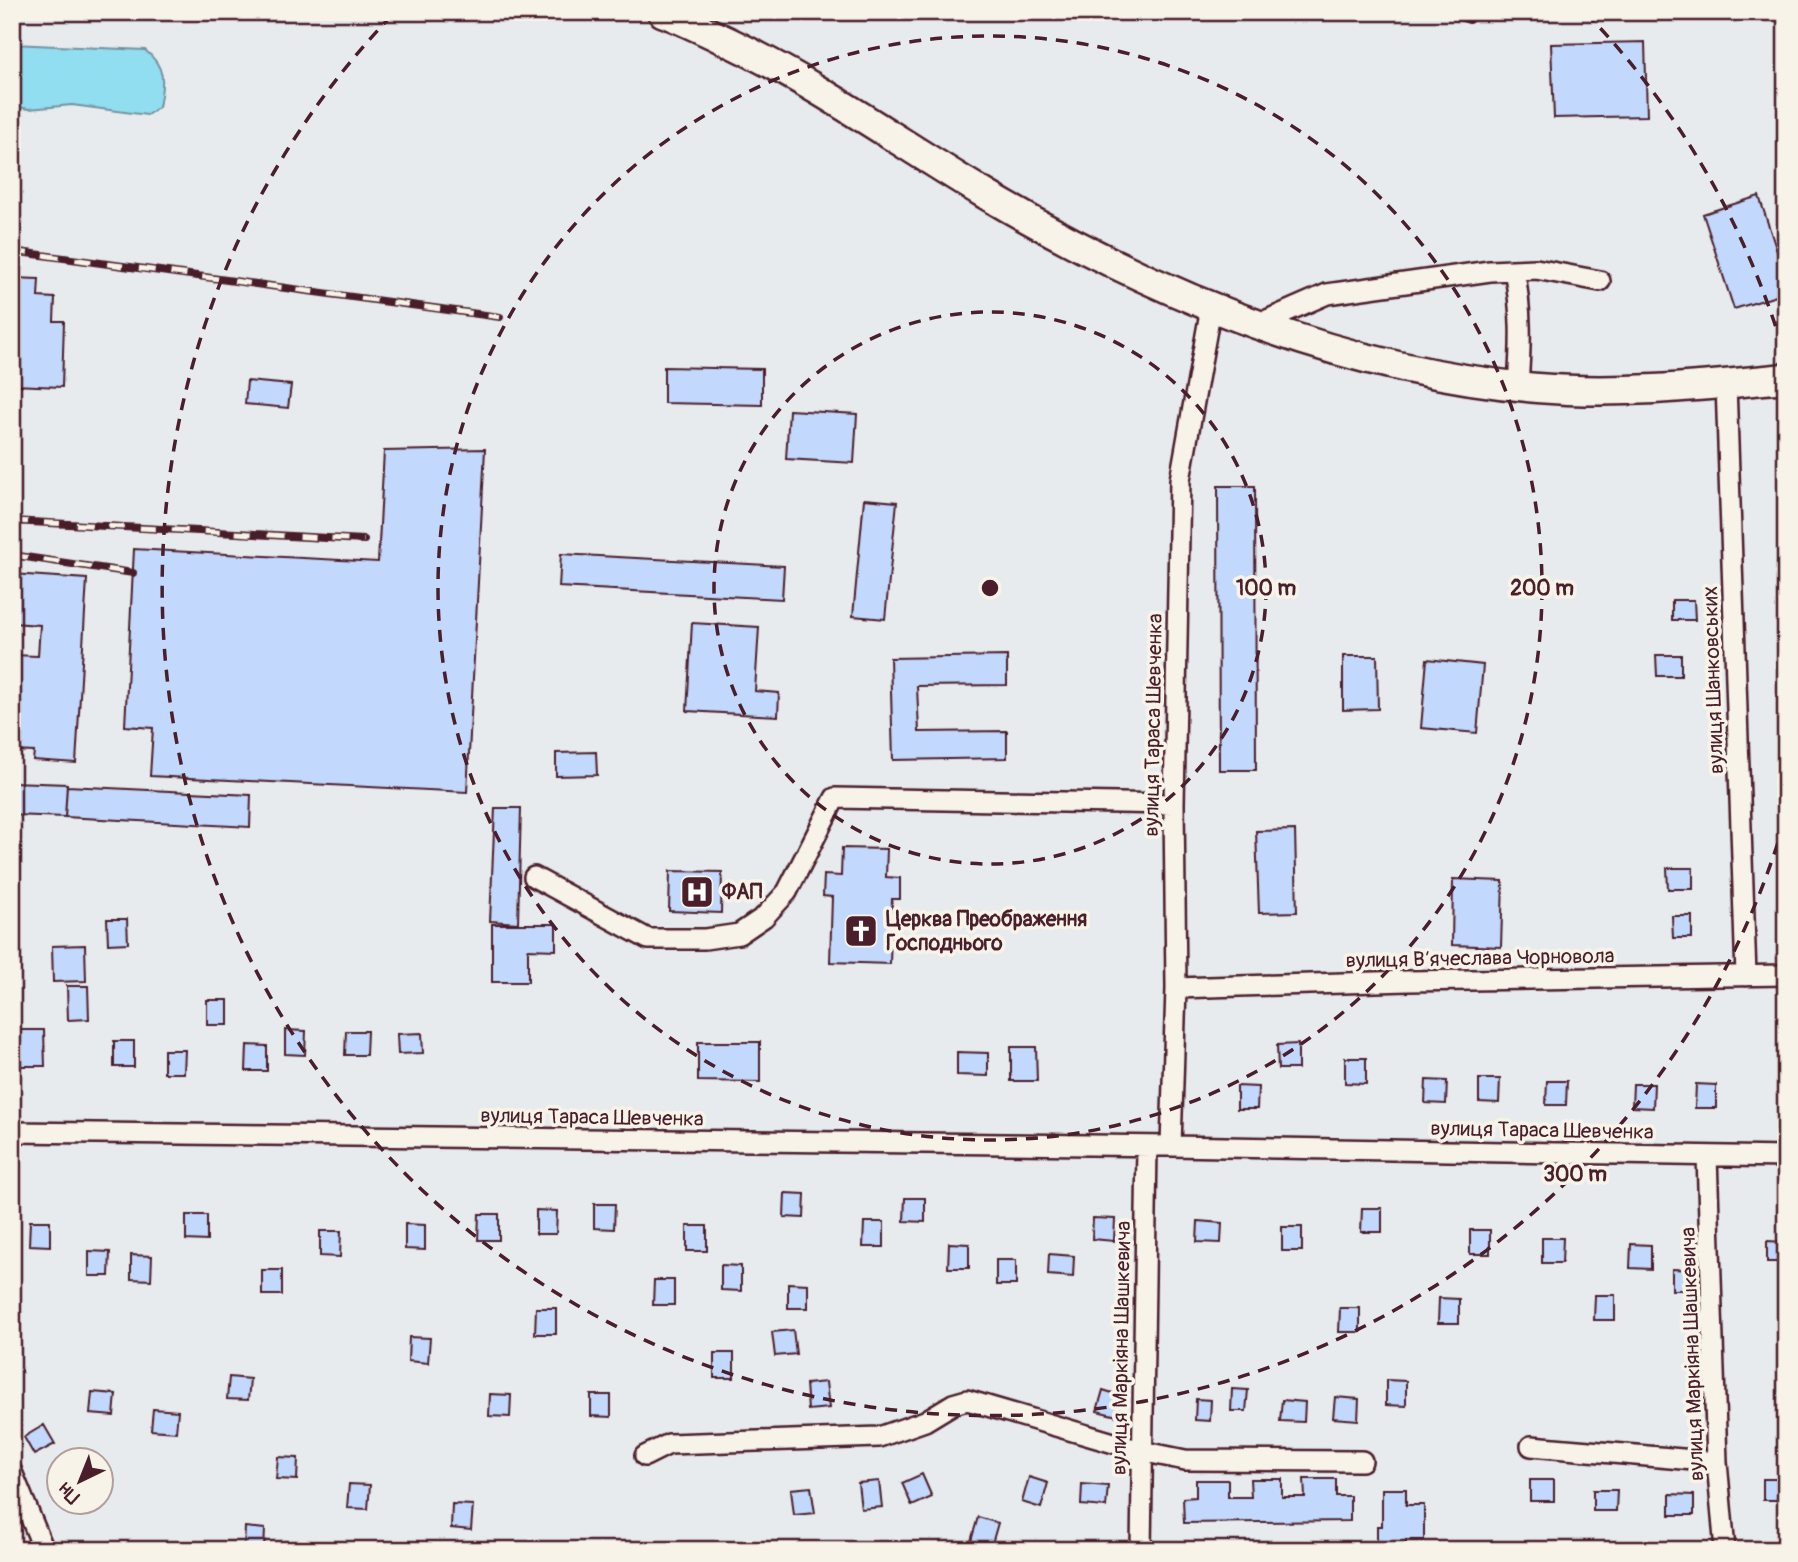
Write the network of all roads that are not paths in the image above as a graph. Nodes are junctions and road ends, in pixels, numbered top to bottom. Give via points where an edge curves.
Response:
1 (662, 12) edge
2 (1514, 270) junction
3 (1600, 281) dead end
4 (1211, 307) junction
5 (1258, 324) junction
6 (1786, 378) edge
7 (1727, 384) junction
8 (1518, 385) junction
9 (1174, 804) junction
10 (534, 877) dead end
11 (1746, 975) junction
12 (1786, 975) edge
13 (1176, 988) junction
14 (12, 1132) edge
15 (1147, 1146) junction
16 (1171, 1146) junction
17 (1707, 1156) junction
18 (1786, 1157) edge
19 (1531, 1446) dead end
20 (1141, 1451) junction
21 (645, 1456) dead end
22 (1362, 1461) dead end
23 (1717, 1462) junction
24 (12, 1472) edge
25 (44, 1550) edge
26 (1141, 1550) edge
27 (1725, 1550) edge

1 - 4 highway via 751,52 830,96 1053,233
2 - 3 street via 1536,269
2 - 5 street via 1327,294
2 - 8 street via 1520,303
4 - 5 highway
4 - 9 street, вулиця Тараса Шевченка via 1180,480
5 - 8 highway via 1374,359
6 - 7 highway
7 - 8 highway via 1606,391
7 - 11 street, вулиця Шанковських
9 - 10 street via 835,798 787,892 764,917 739,934 705,939 648,939
9 - 13 street, вулиця Тараса Шевченка
11 - 12 street, вулиця Вʼячеслава Чорновола
11 - 13 street, вулиця Вʼячеслава Чорновола
13 - 16 street, вулиця Тараса Шевченка
14 - 15 street, вулиця Тараса Шевченка
15 - 16 street, вулиця Тараса Шевченка
15 - 20 street, вулиця Маркіяна Шашкевича
16 - 17 street, вулиця Тараса Шевченка
17 - 18 street, вулиця Тараса Шевченка
17 - 23 street, вулиця Маркіяна Шашкевича
19 - 23 street
20 - 21 street via 967,1400 879,1437 669,1444
20 - 22 street via 1185,1461
20 - 26 street, вулиця Маркіяна Шашкевича
23 - 27 street, вулиця Маркіяна Шашкевича
24 - 25 street

